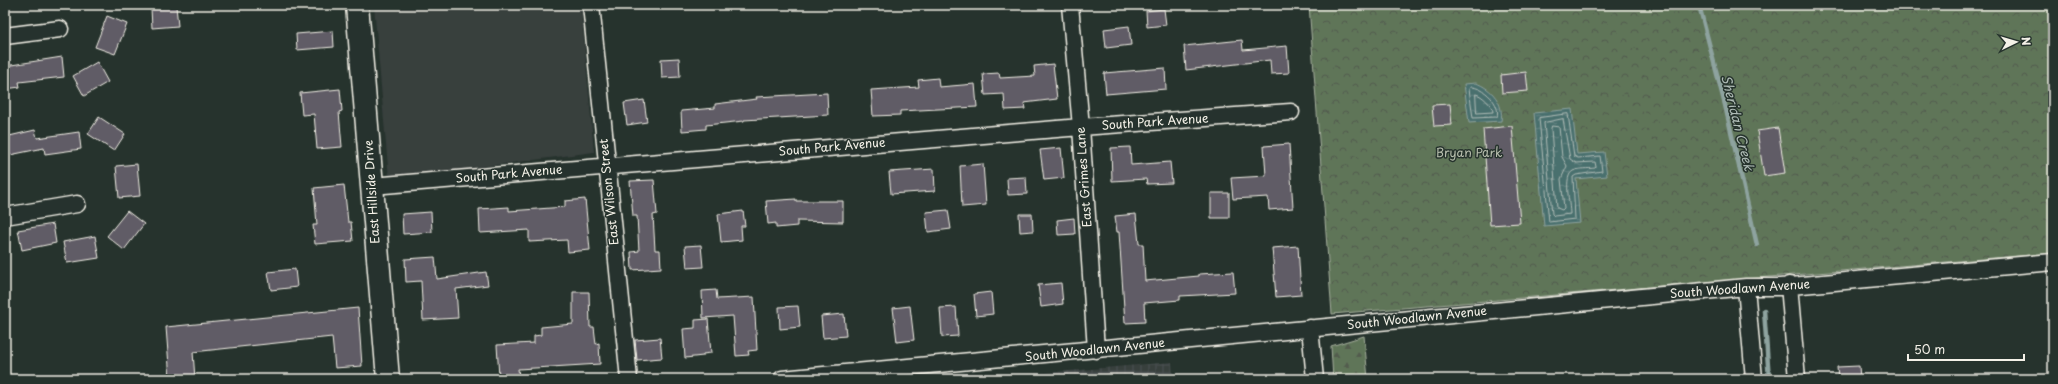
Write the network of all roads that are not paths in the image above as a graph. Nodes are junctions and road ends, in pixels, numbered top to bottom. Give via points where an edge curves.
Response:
1 (357, 5) edge
2 (590, 5) edge
3 (1070, 5) edge
4 (60, 29) dead end
5 (5, 36) edge
6 (1291, 112) dead end
7 (1080, 127) junction
8 (606, 166) junction
9 (372, 186) junction
10 (77, 204) dead end
11 (5, 216) edge
12 (2053, 262) edge
13 (1789, 285) junction
14 (1746, 287) junction
15 (1310, 328) junction
16 (1096, 350) junction
17 (388, 379) edge
18 (629, 379) edge
19 (782, 379) edge
20 (1314, 379) edge
21 (1754, 379) edge
22 (1797, 379) edge

1 - 9 main road, East Hillside Drive
2 - 8 street, East Wilson Street
3 - 7 street, East Grimes Lane
4 - 5 street
6 - 7 street, South Park Avenue
7 - 8 street, South Park Avenue
7 - 16 street, East Grimes Lane
8 - 9 street, South Park Avenue
8 - 18 street, East Wilson Street
9 - 17 main road, East Hillside Drive
10 - 11 street
12 - 13 street, South Woodlawn Avenue
13 - 14 street, South Woodlawn Avenue
13 - 22 street
14 - 15 street, South Woodlawn Avenue
14 - 21 street
15 - 16 street, South Woodlawn Avenue
15 - 20 street
16 - 19 street, South Woodlawn Avenue

